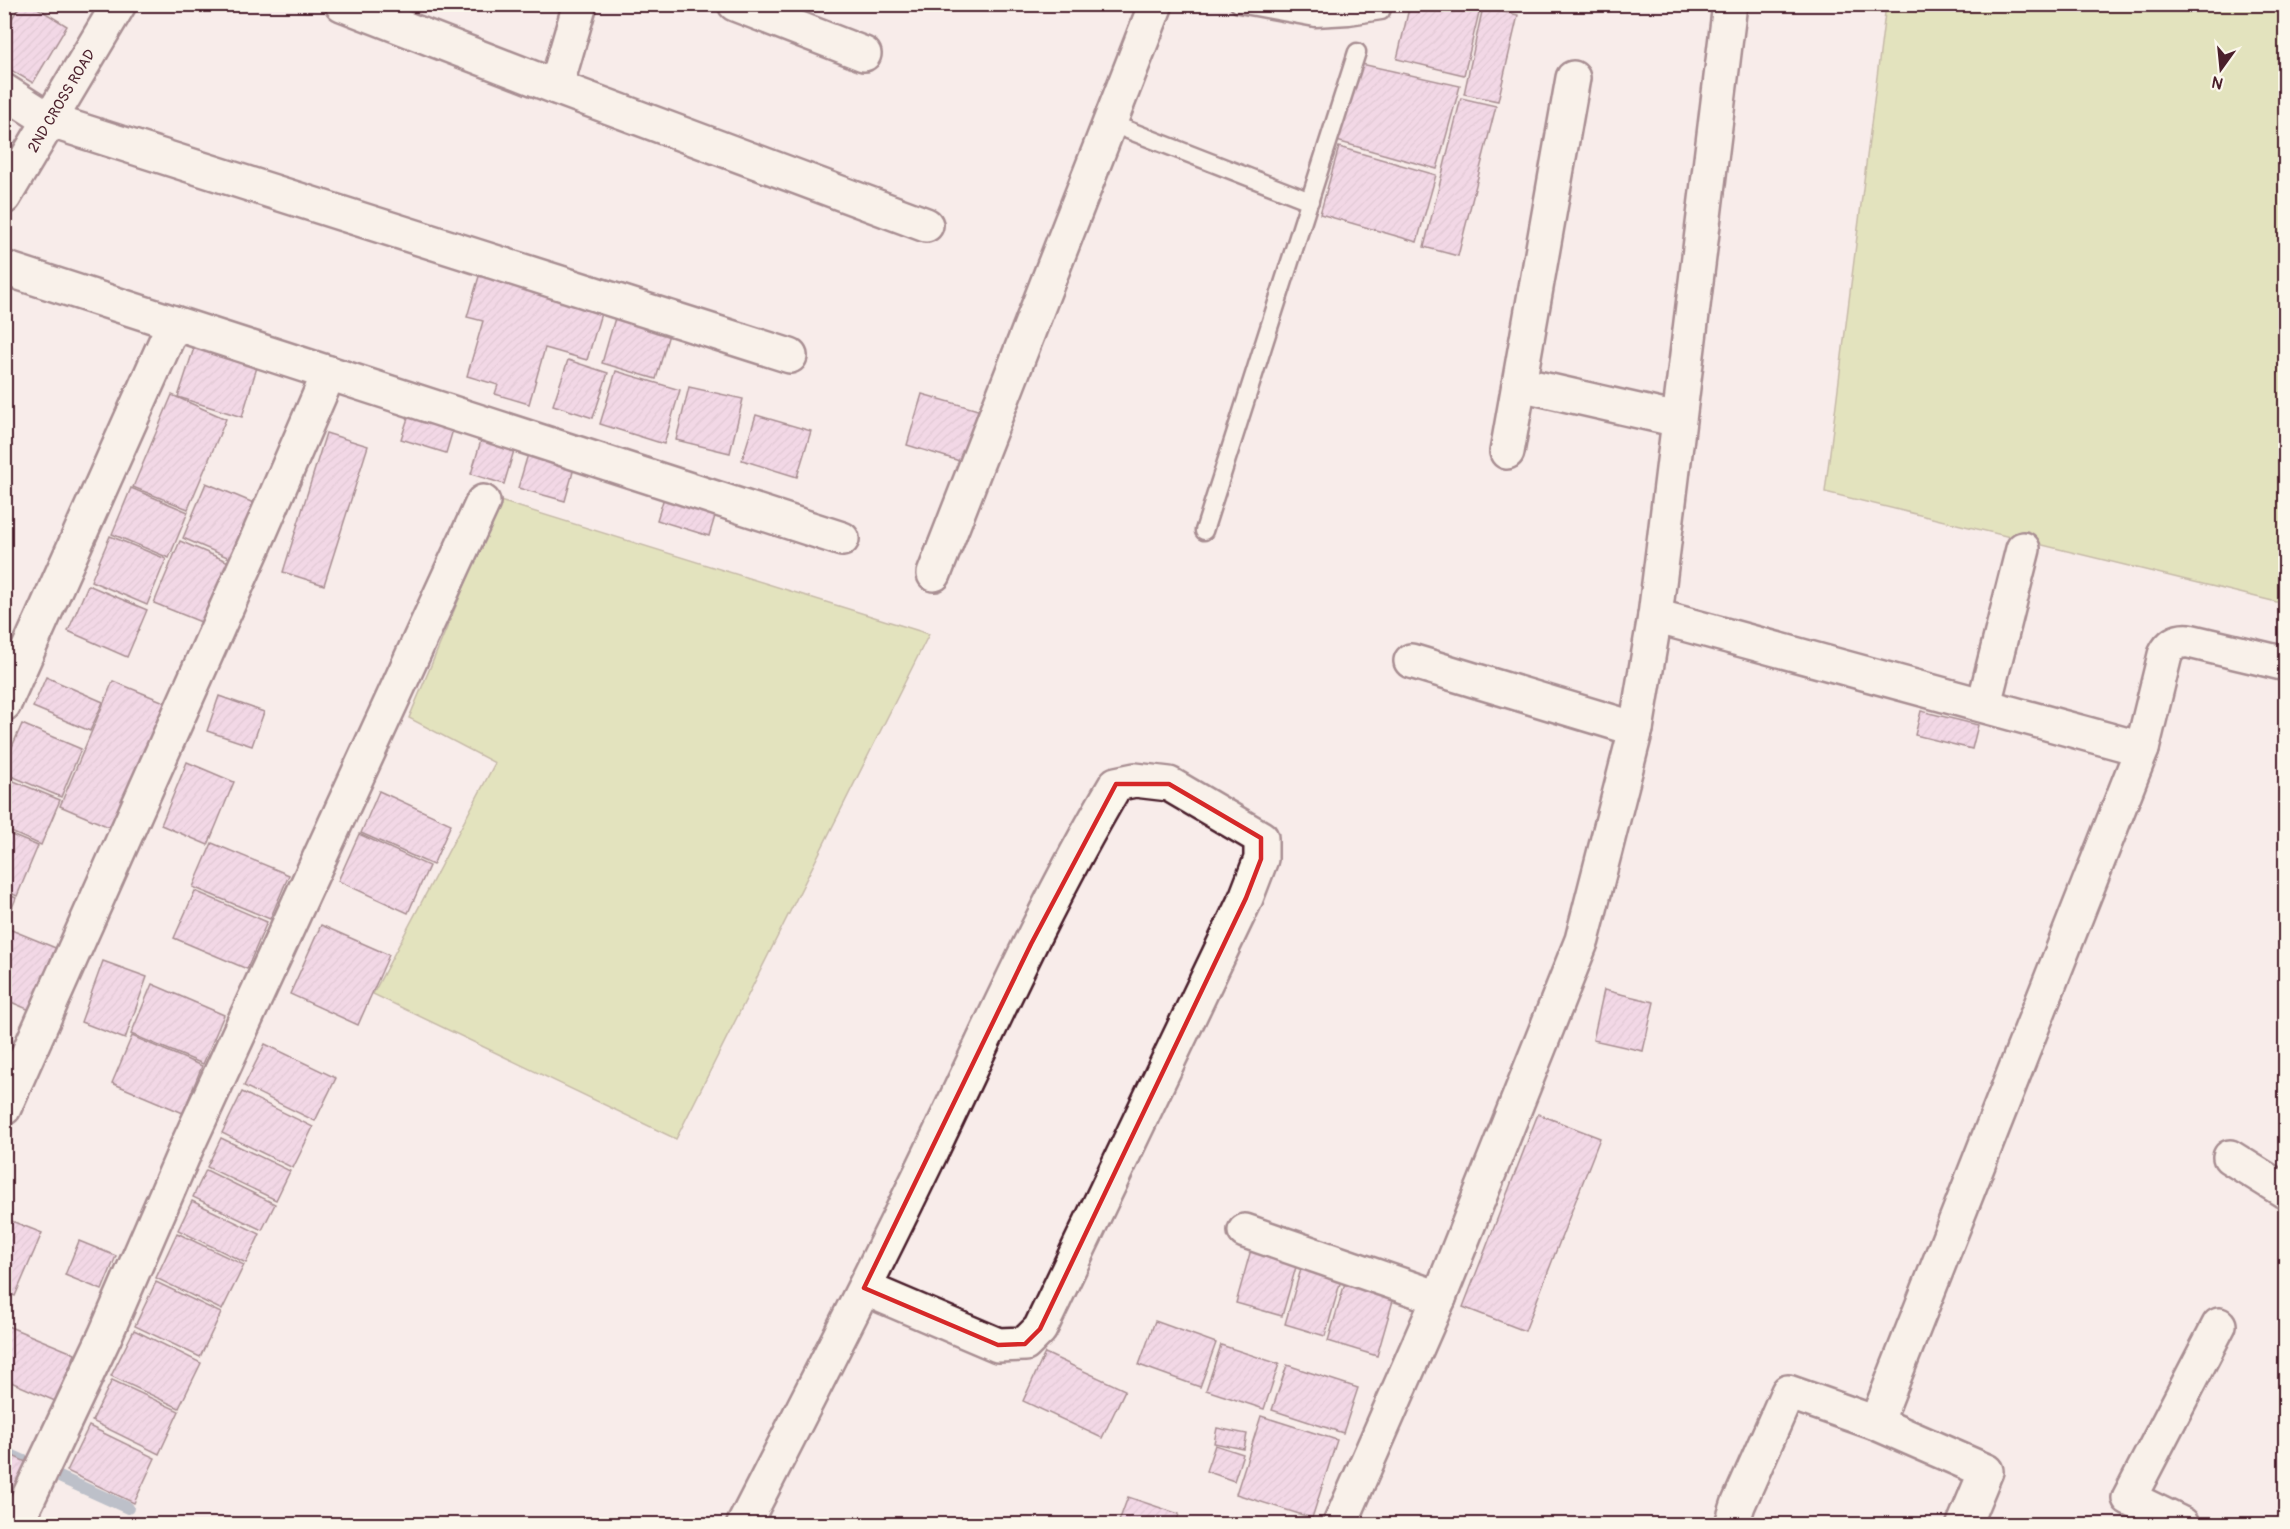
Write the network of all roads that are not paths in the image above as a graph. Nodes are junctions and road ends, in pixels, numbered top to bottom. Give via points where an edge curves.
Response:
1 (119, 4) edge
2 (342, 4) edge
3 (580, 4) edge
4 (735, 4) edge
5 (1156, 4) edge
6 (1239, 4) edge
7 (1384, 4) edge
8 (1730, 4) edge
9 (1357, 52) dead end
10 (864, 54) dead end
11 (1573, 78) dead end
12 (556, 87) junction
13 (4, 91) edge
14 (51, 121) junction
15 (1110, 123) junction
16 (4, 197) edge
17 (1310, 201) junction
18 (926, 225) dead end
19 (4, 268) edge
20 (174, 323) junction
21 (790, 356) dead end
22 (328, 373) junction
23 (1520, 384) junction
24 (1678, 420) junction
25 (1507, 452) dead end
26 (483, 502) dead end
27 (1204, 531) dead end
28 (842, 539) dead end
29 (2023, 549) dead end
30 (934, 574) dead end
31 (1655, 616) junction
32 (1411, 661) dead end
33 (2286, 664) edge
34 (4, 704) edge
35 (1984, 704) junction
36 (1636, 729) junction
37 (2142, 748) junction
38 (4, 1108) edge
39 (2230, 1158) dead end
40 (2286, 1192) edge
41 (1245, 1231) dead end
42 (864, 1288) junction
43 (1439, 1298) junction
44 (2219, 1325) dead end
45 (1876, 1423) junction
46 (16, 1524) edge
47 (744, 1524) edge
48 (1340, 1524) edge
49 (1732, 1524) edge
50 (1964, 1524) edge
51 (2182, 1524) edge

1 - 14 street, 2ND CROSS ROAD
2 - 12 street
3 - 12 street
4 - 10 street
5 - 15 street
6 - 7 lane via 1315,18 1381,11
8 - 24 street
9 - 17 lane
11 - 23 street
12 - 18 street
13 - 14 street
14 - 16 street, 2ND CROSS ROAD
14 - 21 street
15 - 17 lane
15 - 30 street
17 - 27 lane
19 - 20 street
20 - 22 street
20 - 34 street
22 - 28 street
22 - 38 street
23 - 24 street
23 - 25 street
24 - 31 street
26 - 46 street
29 - 35 street
31 - 35 street
31 - 36 street
32 - 36 street
33 - 37 street via 2189,641 2175,643 2165,655
35 - 37 street
36 - 43 street via 1582,940
37 - 45 street
39 - 40 street
41 - 43 street
42 - 42 street via 1031,944 1116,784 1135,780 1169,784 1261,838 1261,860 1246,898 1040,1329 1025,1344 998,1345
42 - 47 street
43 - 48 street
44 - 51 street via 2129,1498
45 - 49 street via 1788,1392
45 - 50 street via 1986,1471

